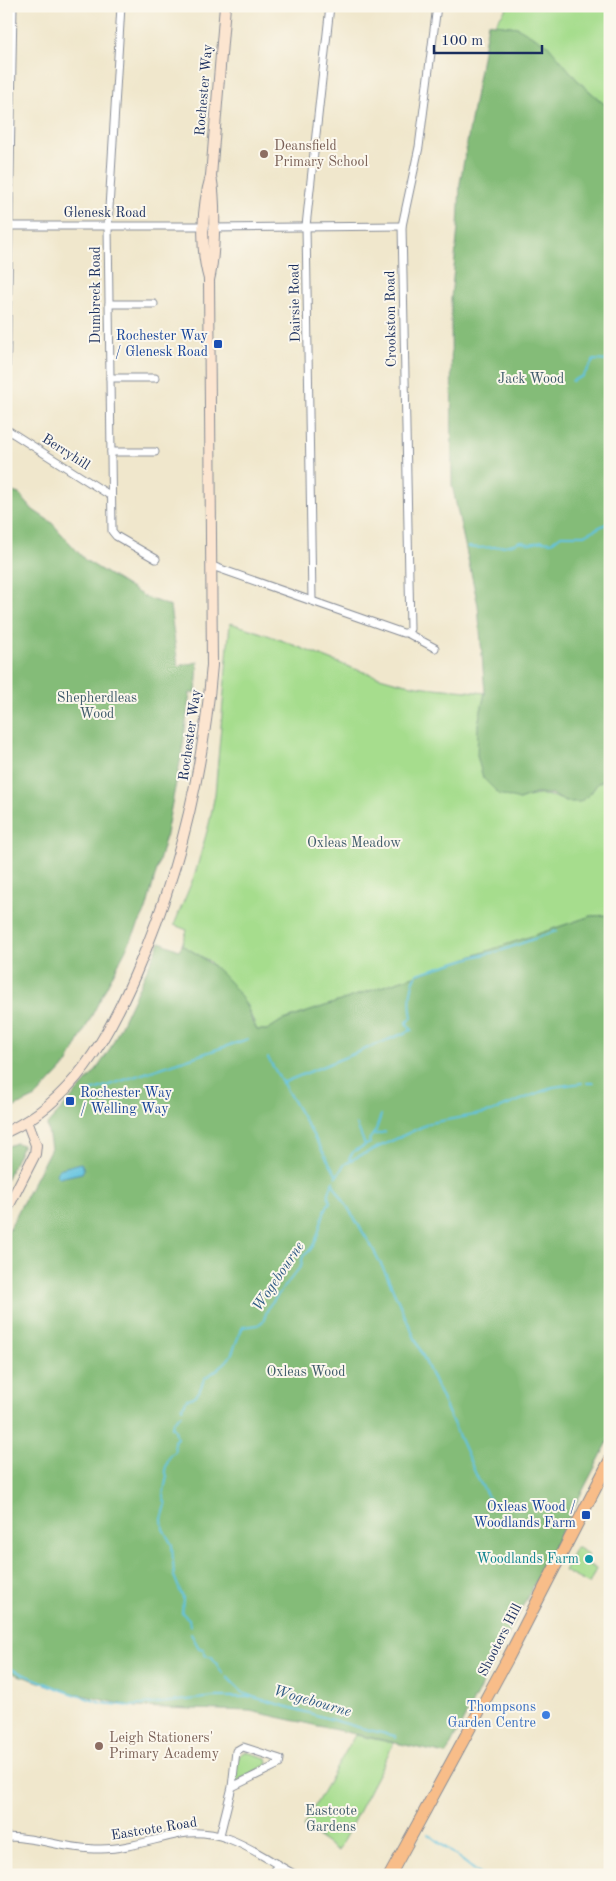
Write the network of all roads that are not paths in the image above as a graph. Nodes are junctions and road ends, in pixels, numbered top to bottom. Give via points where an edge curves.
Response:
1 (13, 6) edge
2 (121, 6) edge
3 (225, 6) edge
4 (330, 6) edge
5 (437, 6) edge
6 (108, 225) junction
7 (8, 226) edge
8 (306, 226) junction
9 (402, 226) junction
10 (208, 227) junction
11 (109, 304) junction
12 (154, 304) dead end
13 (110, 378) junction
14 (155, 378) dead end
15 (6, 391) edge
16 (6, 429) edge
17 (111, 452) junction
18 (156, 452) dead end
19 (111, 496) junction
20 (156, 559) dead end
21 (212, 566) junction
22 (312, 600) junction
23 (408, 633) junction
24 (434, 648) dead end
25 (27, 1122) junction
26 (6, 1132) edge
27 (6, 1211) edge
28 (610, 1460) edge
29 (232, 1787) junction
30 (220, 1836) junction
31 (6, 1837) edge
32 (278, 1864) junction
33 (272, 1875) edge
34 (296, 1875) edge
35 (390, 1875) edge

1 - 7 street
2 - 6 street, Dumbreck Road
3 - 10 street, Rochester Way via 211,176 206,194
4 - 8 street, Dairsie Road
5 - 9 street, Crookston Road via 419,147
6 - 7 street, Glenesk Road
6 - 10 street, Glenesk Road
6 - 11 street, Dumbreck Road
7 - 15 street
8 - 9 street, Glenesk Road
8 - 10 street, Glenesk Road
8 - 22 street, Dairsie Road
9 - 23 street, Crookston Road
10 - 21 street, Rochester Way via 205,265 209,280
11 - 12 street
11 - 13 street, Dumbreck Road
13 - 14 street
13 - 17 street, Dumbreck Road
16 - 19 street, Berryhill
17 - 18 street
17 - 19 street, Dumbreck Road
19 - 20 street, Dumbreck Road via 113,534
21 - 22 street
21 - 25 street, Rochester Way via 212,665 208,714 189,821 162,912 128,989 96,1050 66,1091
22 - 23 street
23 - 24 street
25 - 26 street, Rochester Way
25 - 27 street via 36,1145 35,1154
28 - 35 main road, Shooters Hill via 507,1660
29 - 29 street via 279,1764 280,1759 239,1748 235,1755
29 - 30 street
30 - 31 street, Eastcote Road via 191,1833 104,1849 74,1848 28,1838
30 - 32 street, Eastcote Road
32 - 33 street
32 - 34 street, Eastcote Road

